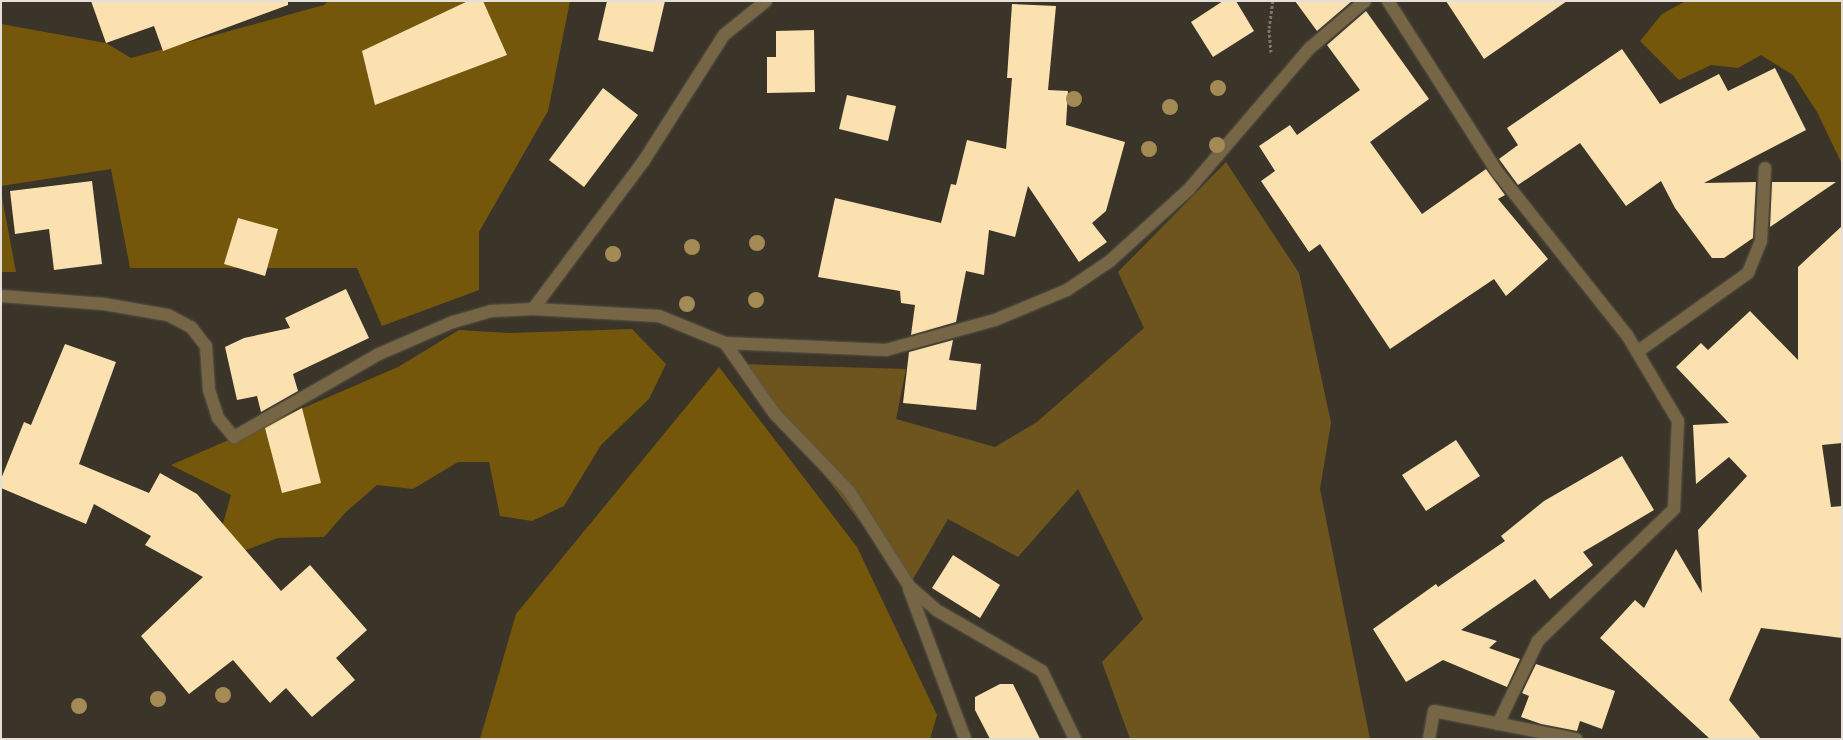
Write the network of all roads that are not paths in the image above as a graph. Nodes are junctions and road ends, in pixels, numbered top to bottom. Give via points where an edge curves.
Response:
1 (766, 1) edge
2 (1365, 1) edge
3 (1388, 1) edge
4 (1765, 168) dead end
5 (1, 296) edge
6 (533, 309) junction
7 (725, 343) junction
8 (1637, 352) junction
9 (908, 586) junction
10 (1498, 724) junction
11 (965, 739) edge
12 (1075, 739) edge
13 (1429, 739) edge
14 (1576, 739) edge

1 - 6 street via 724,35 643,162
2 - 7 street via 1310,48 1189,189 1110,261 1067,290 994,320 886,350
3 - 8 street via 1498,173 1627,335
4 - 8 street via 1761,240 1748,273
5 - 6 street via 104,304 168,315 191,326 206,346 209,390 218,418 234,438 379,354 444,326 491,311
6 - 7 street via 659,316
7 - 9 street via 774,413 849,491
8 - 10 street via 1678,421 1674,509 1538,642
9 - 11 street
9 - 12 street via 938,611 1042,671
10 - 13 street via 1434,712
10 - 14 street

